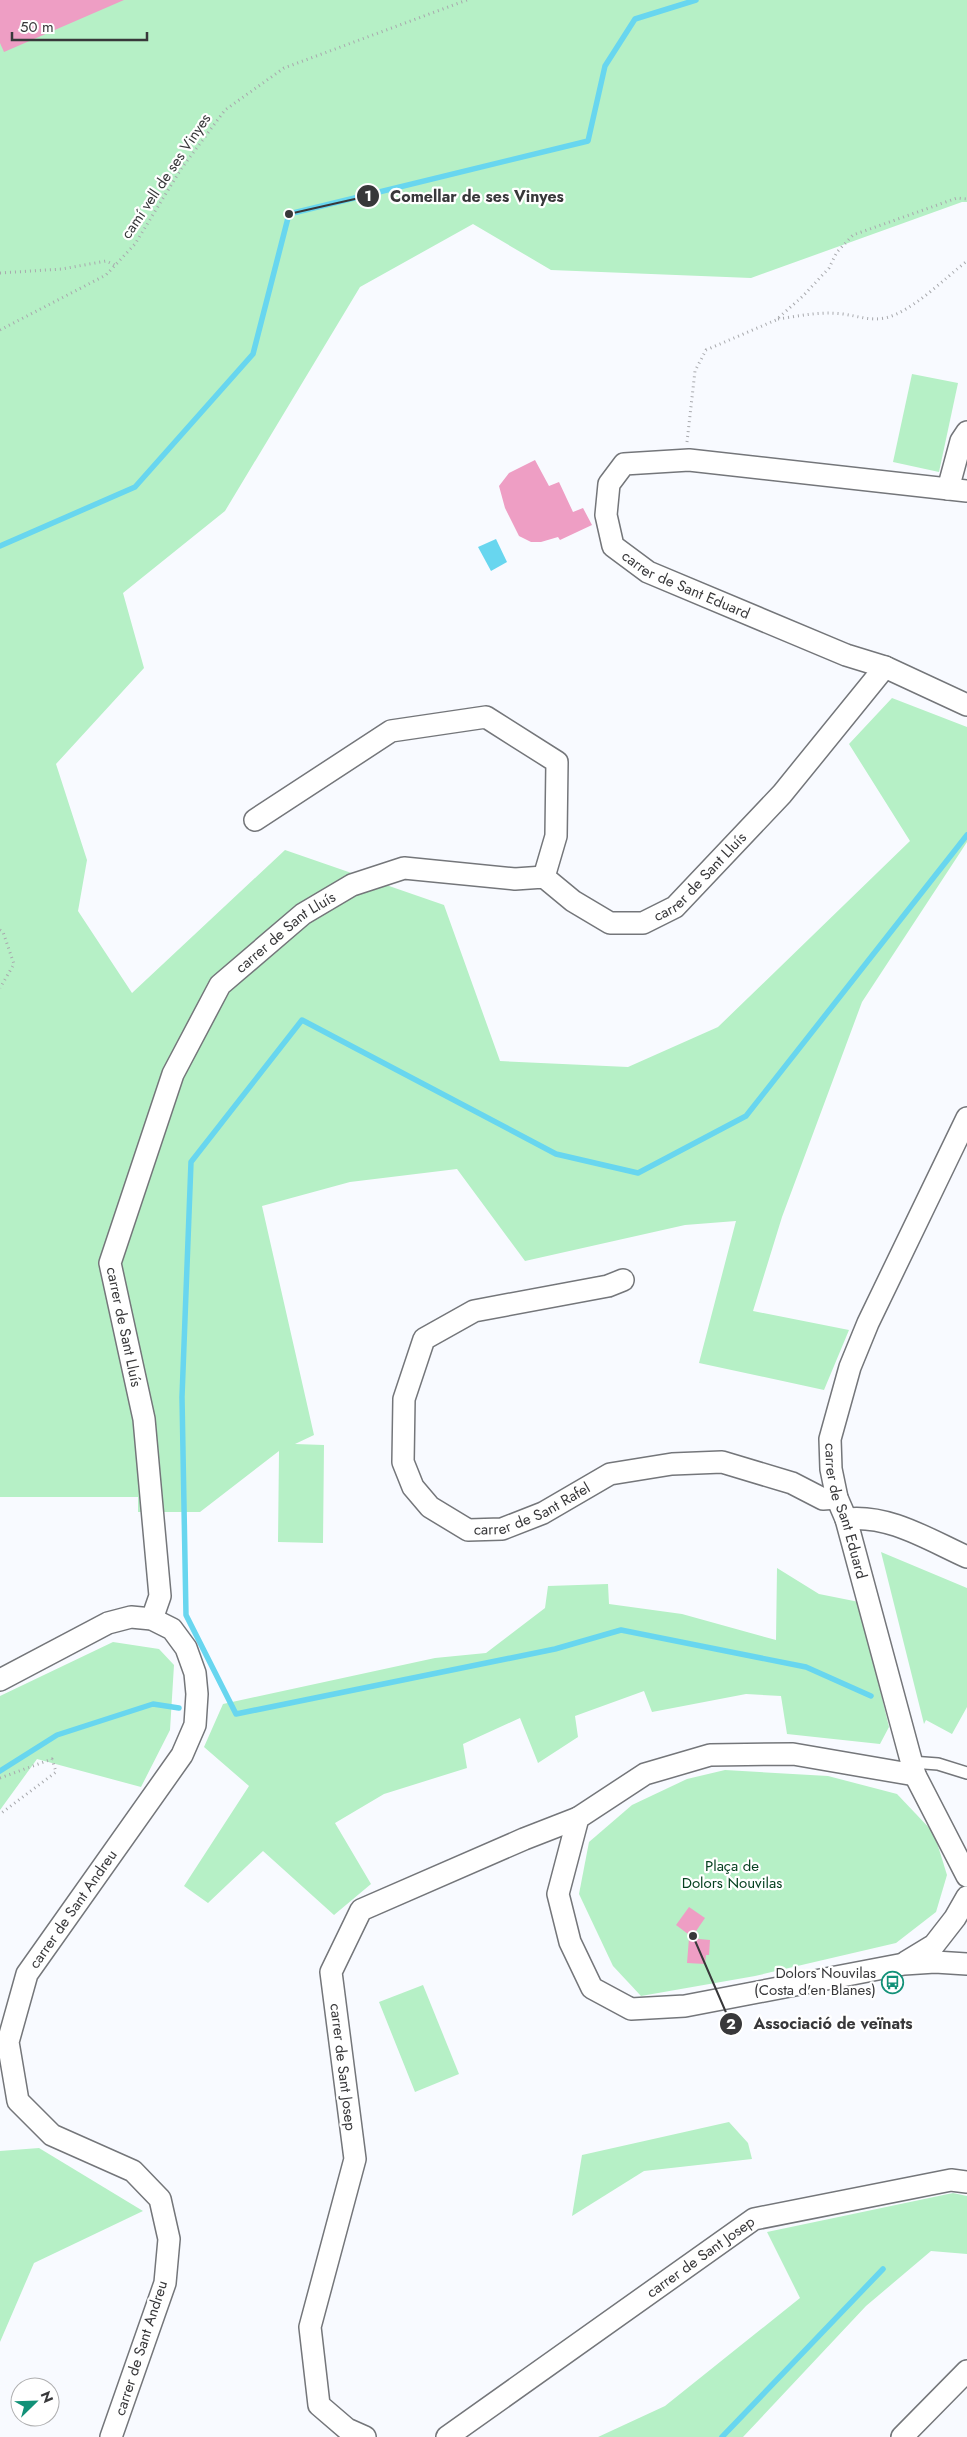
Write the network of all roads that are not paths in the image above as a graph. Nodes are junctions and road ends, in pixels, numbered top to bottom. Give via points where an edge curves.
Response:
1 (967, 432) edge
2 (957, 490) edge
3 (885, 667) junction
4 (967, 705) edge
5 (255, 820) dead end
6 (544, 877) junction
7 (967, 1118) edge
8 (623, 1280) dead end
9 (837, 1498) junction
10 (846, 1519) junction
11 (967, 1557) edge
12 (152, 1619) junction
13 (0, 1680) edge
14 (913, 1769) junction
15 (967, 1773) edge
16 (578, 1818) junction
17 (967, 1876) edge
18 (967, 1897) edge
19 (904, 1964) junction
20 (967, 1964) edge
21 (967, 2182) edge
22 (967, 2371) edge
23 (111, 2437) edge
24 (365, 2437) edge
25 (446, 2437) edge
26 (902, 2437) edge

1 - 2 street via 962,440
2 - 3 street, carrer de Sant Eduard via 689,460 624,464 609,484 606,515 614,546 648,572
3 - 4 street, carrer de Sant Eduard
3 - 6 street, carrer de Sant Lluís via 782,794 675,907 643,922 610,924 573,901
5 - 6 street via 391,731 486,717 557,762 556,836
6 - 12 street, carrer de Sant Lluís via 515,878 404,868 352,885 304,914 220,986 174,1074 110,1263 144,1419 160,1596
7 - 9 street, carrer de Sant Eduard via 850,1367 830,1439 831,1469
8 - 9 street, carrer de Sant Rafel via 608,1286 474,1311 424,1339 404,1399 403,1462 413,1487 430,1507 468,1530 502,1529 542,1513 610,1474 672,1464 722,1462 792,1483 823,1499
9 - 10 street, carrer de Sant Eduard
10 - 11 street via 862,1517 896,1525
10 - 14 street, carrer de Sant Eduard
12 - 13 street, carrer de Sant Andreu via 131,1616 108,1623
12 - 23 street, carrer de Sant Andreu via 172,1629 186,1648 198,1694 196,1725 182,1756 27,1974 8,2042 18,2101 52,2135 132,2171 160,2199 169,2239 165,2283
14 - 15 lane via 938,1764
14 - 16 street via 792,1754 710,1755 645,1774
14 - 17 street
16 - 19 street via 558,1894 570,1942 592,1988 630,2008 685,2006
16 - 24 street, carrer de Sant Josep via 361,1910 331,1972 355,2159 310,2335 320,2405 347,2428
18 - 19 street via 934,1945
19 - 20 street
21 - 25 street, carrer de Sant Josep via 951,2180 754,2219
22 - 26 street

